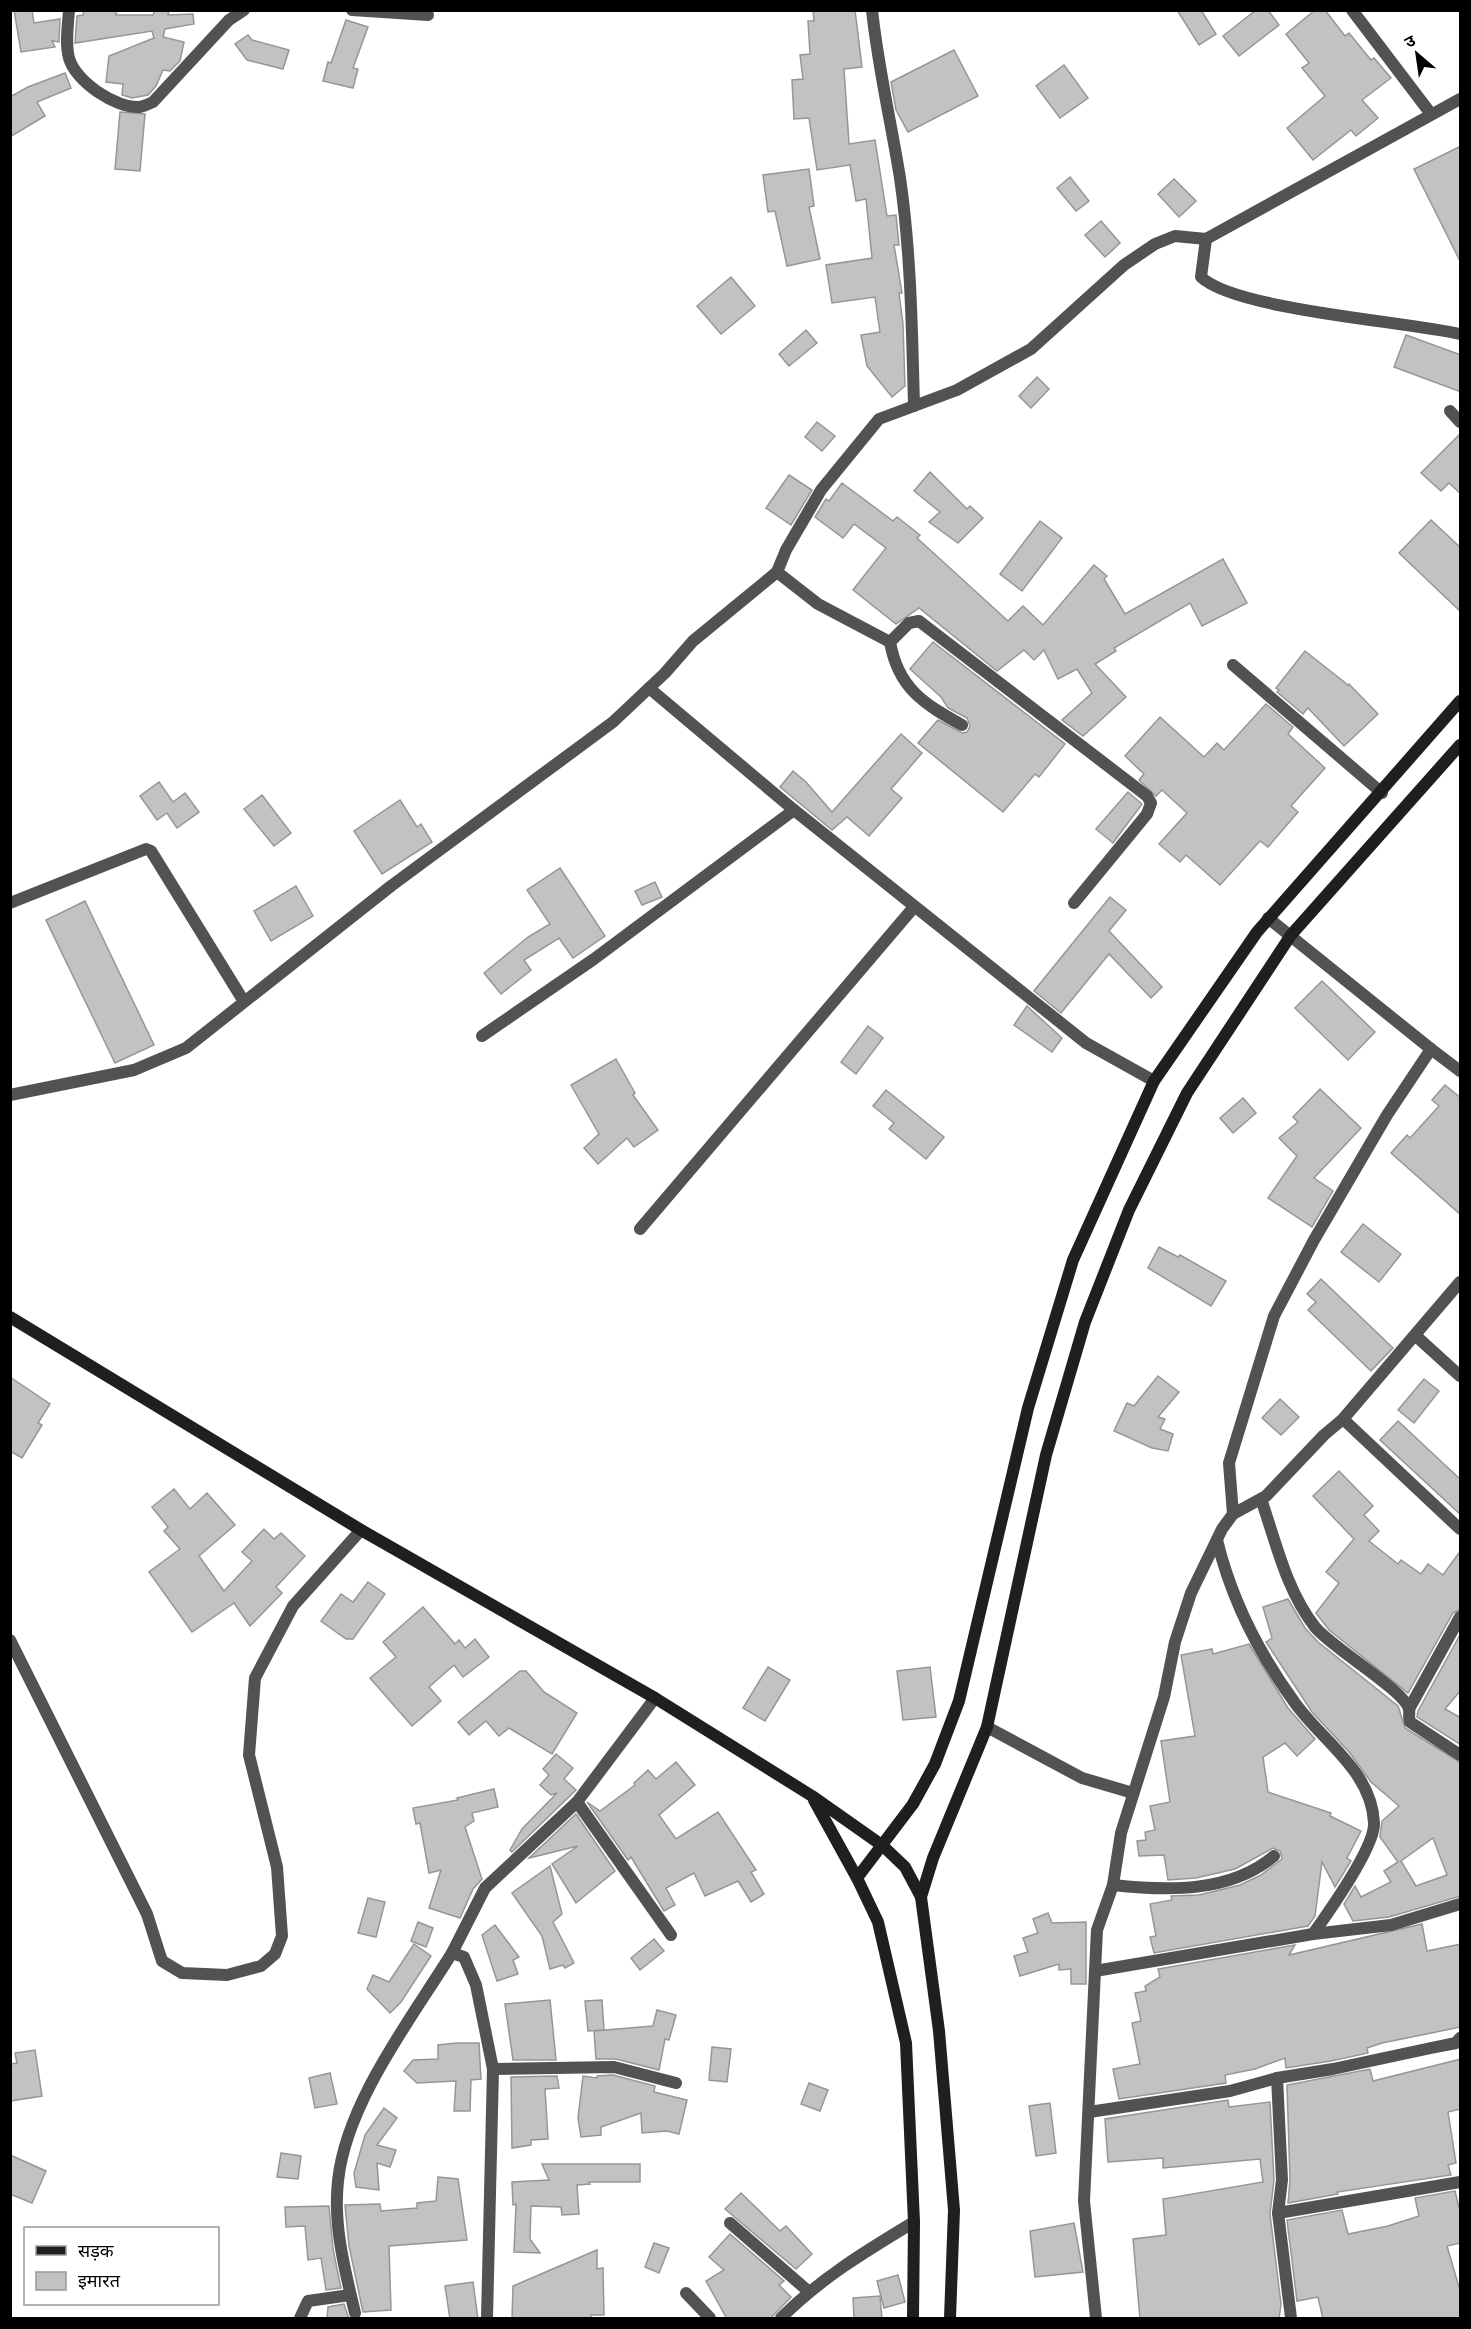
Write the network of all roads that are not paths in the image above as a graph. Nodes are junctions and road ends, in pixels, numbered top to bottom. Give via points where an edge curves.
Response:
1 (69, 10) edge
2 (244, 10) edge
3 (352, 10) edge
4 (872, 10) edge
5 (1352, 10) edge
6 (428, 15) dead end
7 (1461, 99) edge
8 (1431, 114) junction
9 (1206, 239) junction
10 (1461, 334) edge
11 (914, 406) junction
12 (1450, 411) dead end
13 (1461, 422) edge
14 (777, 572) junction
15 (890, 642) junction
16 (1233, 665) dead end
17 (649, 688) junction
18 (1461, 701) edge
19 (962, 725) dead end
20 (1461, 745) edge
21 (1382, 793) junction
22 (794, 810) junction
23 (10, 903) edge
24 (1074, 903) dead end
25 (914, 907) junction
26 (1269, 918) junction
27 (1291, 935) junction
28 (243, 1000) junction
29 (482, 1036) dead end
30 (1431, 1049) junction
31 (1461, 1071) edge
32 (1154, 1081) junction
33 (10, 1095) edge
34 (639, 1229) dead end
35 (1461, 1282) edge
36 (10, 1317) edge
37 (1416, 1336) junction
38 (1461, 1376) edge
39 (1343, 1419) junction
40 (1261, 1499) junction
41 (1233, 1515) junction
42 (1461, 1529) edge
43 (362, 1530) junction
44 (1217, 1540) junction
45 (1461, 1617) edge
46 (10, 1640) edge
47 (655, 1698) junction
48 (1409, 1709) junction
49 (987, 1726) junction
50 (1461, 1755) edge
51 (1133, 1793) junction
52 (812, 1796) junction
53 (577, 1802) junction
54 (883, 1846) junction
55 (1274, 1856) dead end
56 (857, 1878) junction
57 (1113, 1885) junction
58 (921, 1897) junction
59 (1461, 1904) edge
60 (1312, 1934) junction
61 (670, 1935) dead end
62 (452, 1953) junction
63 (1095, 1971) junction
64 (1459, 2042) edge
65 (493, 2069) junction
66 (1276, 2078) junction
67 (676, 2083) dead end
68 (1089, 2112) junction
69 (1461, 2182) edge
70 (1278, 2212) junction
71 (914, 2222) junction
72 (730, 2223) dead end
73 (808, 2291) junction
74 (686, 2293) dead end
75 (350, 2295) junction
76 (351, 2316) edge
77 (300, 2319) edge
78 (487, 2319) edge
79 (710, 2319) edge
80 (781, 2319) edge
81 (914, 2319) edge
82 (950, 2319) edge
83 (1096, 2319) edge
84 (1291, 2319) edge

1 - 2 street via 67,43 74,71 83,82 116,101 140,107 153,102 229,20
3 - 6 street
4 - 11 street via 900,180 912,316
5 - 8 street
7 - 8 street
8 - 9 street
9 - 10 street via 1201,277 1227,291 1269,303
9 - 11 street via 1175,236 1155,244 1124,265 1031,349 957,390
11 - 14 street via 879,419 821,490
12 - 13 street
14 - 15 street via 818,604
14 - 17 street via 693,641
15 - 19 street via 893,661 908,686 926,705
15 - 24 street via 909,623 919,621 1148,796 1151,803 1147,814
16 - 21 street
17 - 22 street
17 - 28 street via 613,722
18 - 21 street
20 - 27 street
21 - 26 street
22 - 25 street
22 - 29 street via 594,959
23 - 28 street via 151,850
25 - 32 street via 1086,1043
25 - 34 street
26 - 27 street
26 - 32 street
27 - 30 street
27 - 49 street via 1187,1093 1129,1210 1085,1322 1046,1455
28 - 33 street via 186,1048 134,1070
30 - 31 street
30 - 41 street via 1376,1134 1274,1316 1229,1463
32 - 54 street via 1073,1260 1028,1408 959,1701 935,1764
35 - 37 street
36 - 43 street
37 - 38 street
37 - 39 street
39 - 40 street
39 - 42 street
40 - 41 street
40 - 48 street via 1291,1588 1315,1627 1346,1656 1385,1683
41 - 44 street
43 - 46 street via 293,1606 255,1678 249,1755 277,1867 282,1936 275,1954 261,1966 227,1975 182,1973 162,1961 147,1914
43 - 47 street
44 - 51 street via 1191,1593 1175,1642 1164,1697
44 - 60 street via 1247,1623 1270,1666 1297,1705 1348,1761 1367,1794 1374,1824 1361,1858
45 - 48 street
47 - 52 street
47 - 53 street
48 - 50 street via 1410,1722
49 - 51 street via 1082,1778
49 - 58 street
51 - 57 street via 1121,1833
52 - 54 street
52 - 56 street
53 - 61 street
53 - 62 street via 485,1888
54 - 56 street
54 - 58 street via 905,1867
55 - 57 street via 1248,1873 1222,1882 1167,1889
56 - 71 street via 878,1922 906,2043
57 - 63 street via 1097,1930
58 - 82 street via 939,2031 954,2210
59 - 60 street via 1391,1925
60 - 63 street
62 - 65 street via 464,1957 476,1985
62 - 75 street via 361,2103 344,2146 338,2183 339,2248
63 - 68 street
64 - 66 street
65 - 67 street via 614,2067
65 - 78 street
66 - 68 street via 1230,2091
66 - 70 street via 1282,2180
68 - 83 street via 1084,2201
69 - 70 street
70 - 84 street
71 - 73 street
71 - 81 street
72 - 73 street
73 - 80 street
74 - 79 street
75 - 76 street
75 - 77 street via 308,2301

